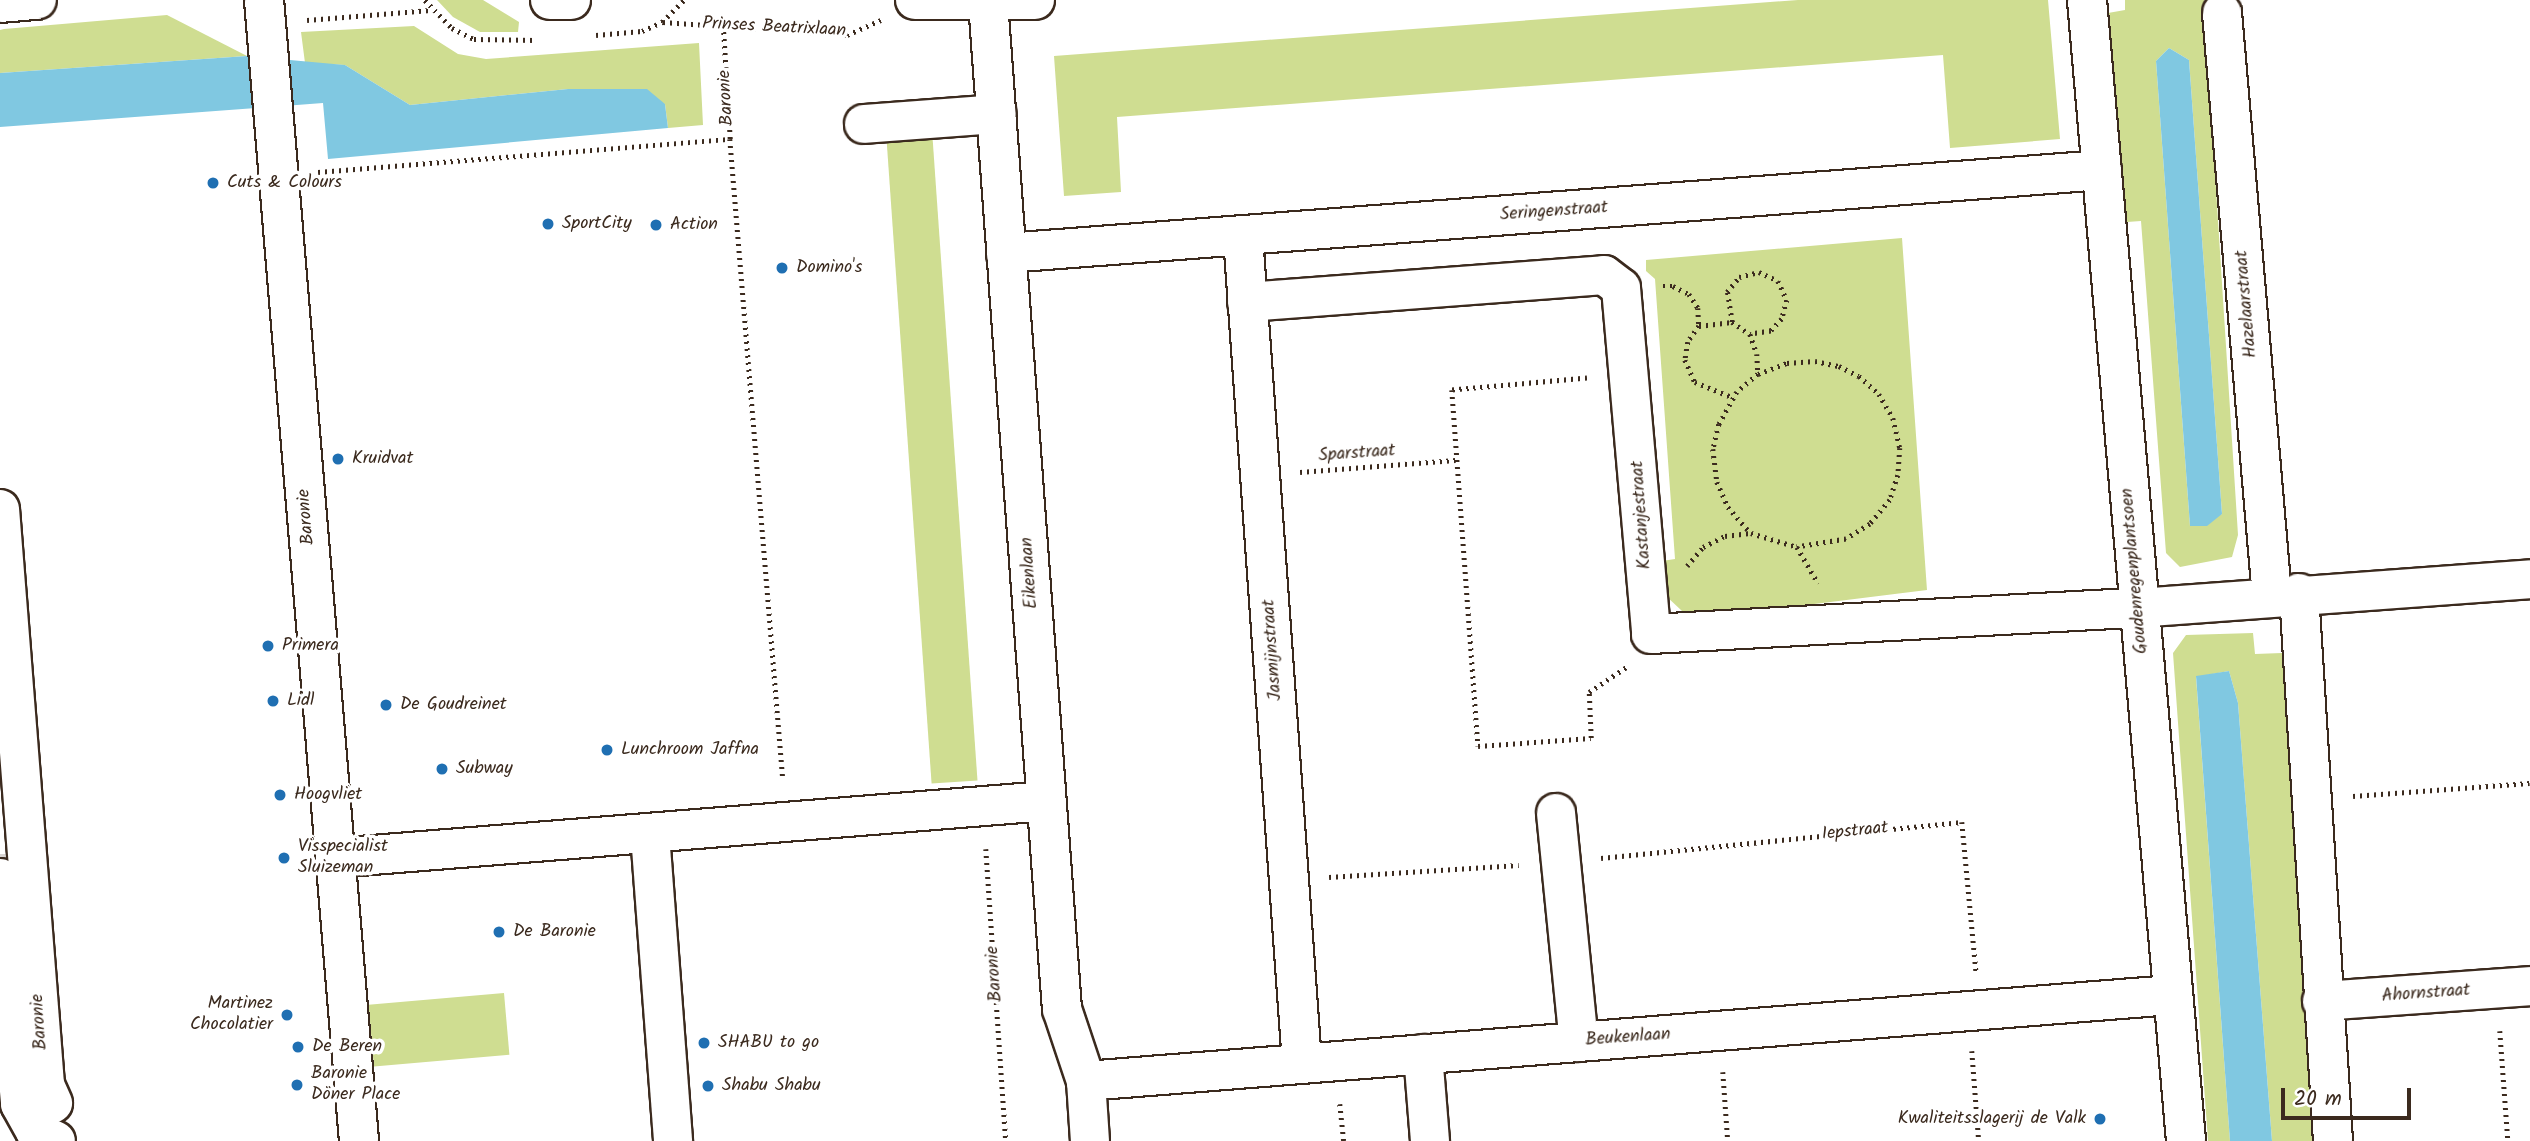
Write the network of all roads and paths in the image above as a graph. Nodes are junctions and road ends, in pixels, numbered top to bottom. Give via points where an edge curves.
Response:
1 (37, 0) edge
2 (425, 0) edge
3 (550, 0) edge
4 (571, 0) edge
5 (1035, 0) edge
6 (2087, 0) edge
7 (919, 1) edge
8 (988, 2) junction
9 (0, 4) edge
10 (2222, 13) dead end
11 (662, 22) dead end
12 (266, 25) edge
13 (723, 25) junction
14 (997, 114) junction
15 (864, 124) dead end
16 (730, 139) junction
17 (2102, 170) junction
18 (279, 176) junction
19 (1243, 236) junction
20 (1006, 253) junction
21 (1622, 288) junction
22 (1247, 302) junction
23 (1732, 322) junction
24 (1699, 326) junction
25 (1750, 334) junction
26 (1758, 374) junction
27 (1597, 377) dead end
28 (1734, 398) junction
29 (1457, 460) junction
30 (1259, 475) junction
31 (0, 509) edge
32 (1751, 533) junction
33 (1797, 547) junction
34 (2530, 579) edge
35 (2286, 595) junction
36 (2138, 608) junction
37 (1824, 625) junction
38 (1663, 634) junction
39 (2530, 783) edge
40 (2310, 799) junction
41 (1047, 802) junction
42 (980, 807) junction
43 (18, 809) edge
44 (1556, 813) dead end
45 (787, 822) junction
46 (649, 834) junction
47 (335, 858) junction
48 (1560, 862) junction
49 (0, 878) edge
50 (1291, 879) junction
51 (2513, 987) edge
52 (2171, 995) junction
53 (2322, 1002) junction
54 (1974, 1011) junction
55 (1720, 1031) junction
56 (1579, 1042) junction
57 (1423, 1054) junction
58 (1302, 1064) junction
59 (1086, 1081) junction
60 (55, 1122) edge
61 (359, 1141) edge
62 (673, 1141) edge
63 (1006, 1141) edge
64 (1090, 1141) edge
65 (1430, 1141) edge
66 (1728, 1141) edge
67 (1979, 1141) edge
68 (2186, 1141) edge
69 (2333, 1141) edge
70 (2508, 1141) edge

1 - 9 street
2 - 12 path via 432,10
3 - 4 street
5 - 8 street
6 - 17 street, Goudenregenplantsoen
7 - 8 street
7 - 13 path, Prinses Beatrixlaan via 847,35
8 - 14 street, Eikenlaan
10 - 35 street, Hazelaarstraat
11 - 13 path, Prinses Beatrixlaan
12 - 18 street, Baronie
13 - 16 path, Baronie
14 - 15 street
14 - 20 street, Eikenlaan
16 - 18 path, Baronie
16 - 45 path
17 - 19 street, Seringenstraat
17 - 36 street, Goudenregenplantsoen
18 - 47 street, Baronie
19 - 20 street, Seringenstraat
19 - 22 street, Jasmijnstraat
20 - 41 street, Eikenlaan
21 - 22 street via 1604,275
21 - 24 path via 1674,286 1689,294 1698,308
21 - 38 street, Kastanjestraat
22 - 30 street, Jasmijnstraat
23 - 24 path
23 - 25 path
23 - 25 path via 1727,292 1739,277 1759,272 1778,281 1787,300 1782,319 1771,331
24 - 28 path via 1688,342 1685,360 1695,382
25 - 26 path via 1758,354
26 - 28 path
26 - 33 path via 1787,363 1839,366 1859,376 1880,394 1893,418 1900,448 1890,500 1870,524 1846,539
27 - 29 path via 1452,390
28 - 32 path via 1713,449 1717,482 1728,507
29 - 30 path, Sparstraat
29 - 38 path via 1478,746 1591,738 1589,692 1622,674
30 - 50 street, Jasmijnstraat
31 - 43 street, Baronie via 21,729
32 - 33 path
32 - 38 path via 1725,536 1703,547 1682,572
33 - 37 path via 1818,583
34 - 35 street
35 - 36 street
35 - 40 street
36 - 37 street
36 - 52 street, Goudenregenplantsoen
37 - 38 street
39 - 40 path
40 - 53 street
41 - 42 street
41 - 59 street, Eikenlaan via 1062,1009
42 - 45 street
42 - 63 path, Baronie
43 - 60 street, Baronie via 45,1085
44 - 48 street
45 - 46 street
46 - 47 street
46 - 62 street
47 - 61 street, Baronie
48 - 50 path, Iepstraat
48 - 54 path, Iepstraat via 1962,822
48 - 56 street
49 - 60 street, Baronie via 20,1104 35,1131
50 - 58 street, Jasmijnstraat
51 - 53 street, Ahornstraat
51 - 70 path
52 - 54 street, Beukenlaan
52 - 68 street, Goudenregenplantsoen
53 - 69 street
54 - 55 street, Beukenlaan
54 - 67 path
55 - 56 street, Beukenlaan
55 - 66 path
56 - 57 street, Beukenlaan
57 - 58 street, Beukenlaan
57 - 65 street
58 - 59 street, Beukenlaan
59 - 64 street, Eikenlaan

